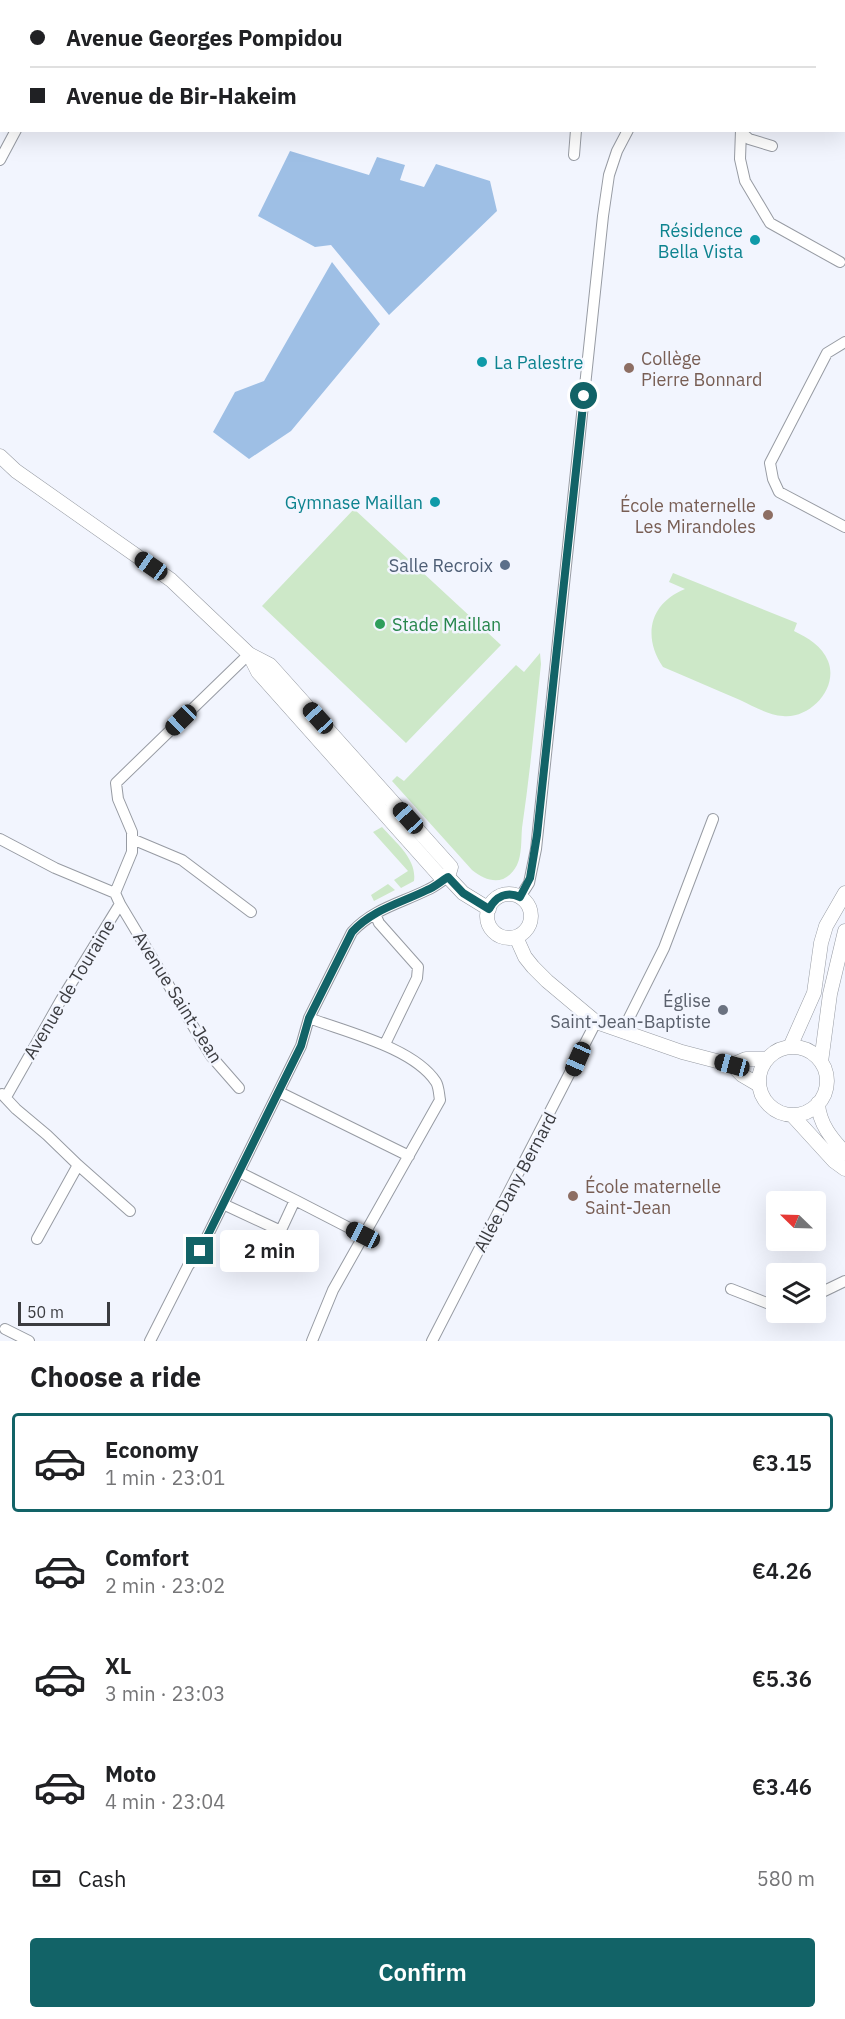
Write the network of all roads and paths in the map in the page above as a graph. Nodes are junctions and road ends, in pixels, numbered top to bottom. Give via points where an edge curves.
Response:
1 (15, 132) edge
2 (576, 132) edge
3 (627, 132) edge
4 (741, 132) edge
5 (742, 132) edge
6 (772, 146) dead end
7 (574, 155) dead end
8 (0, 160) edge
9 (840, 262) dead end
10 (845, 342) edge
11 (0, 456) edge
12 (845, 527) edge
13 (249, 654) junction
14 (713, 819) dead end
15 (0, 839) edge
16 (132, 839) junction
17 (448, 877) junction
18 (115, 893) junction
19 (845, 893) edge
20 (520, 897) junction
21 (120, 904) junction
22 (489, 909) junction
23 (251, 912) dead end
24 (375, 914) junction
25 (845, 931) edge
26 (516, 937) junction
27 (309, 1018) junction
28 (596, 1022) junction
29 (622, 1032) junction
30 (385, 1044) junction
31 (790, 1047) junction
32 (767, 1059) junction
33 (821, 1062) junction
34 (732, 1065) junction
35 (759, 1085) junction
36 (238, 1088) dead end
37 (279, 1092) junction
38 (3, 1095) edge
39 (818, 1103) junction
40 (792, 1115) junction
41 (845, 1154) edge
42 (409, 1156) junction
43 (78, 1165) junction
44 (845, 1169) edge
45 (239, 1172) junction
46 (296, 1200) junction
47 (223, 1204) junction
48 (130, 1211) dead end
49 (281, 1231) junction
50 (363, 1235) junction
51 (37, 1239) dead end
52 (275, 1243) dead end
53 (845, 1281) edge
54 (731, 1289) dead end
55 (826, 1290) edge
56 (766, 1303) edge
57 (5, 1329) dead end
58 (29, 1341) edge
59 (150, 1341) edge
60 (312, 1341) edge
61 (432, 1341) edge

1 - 8 street
2 - 7 street
3 - 20 street via 609,175 603,216 537,842 529,883
4 - 9 street via 740,159 745,181 770,223
5 - 6 street via 749,139
10 - 12 street via 827,353 770,463 779,492
11 - 13 main road via 171,580
13 - 16 street via 116,783
13 - 17 main road via 270,665 437,851 451,867
14 - 29 street via 664,948
15 - 18 street
16 - 18 street, Avenue de Touraine via 132,852
16 - 23 street via 182,860
17 - 22 main road via 463,893
17 - 24 street via 429,890
18 - 21 street, Avenue de Touraine
19 - 31 main road via 826,926 814,993
20 - 22 main road via 502,895
20 - 26 main road via 529,906 531,918 526,930
21 - 36 street, Avenue Saint-Jean via 211,1056
21 - 38 street, Avenue de Touraine
22 - 26 main road via 488,922 496,933
24 - 27 street via 352,932
24 - 30 street via 418,967 417,978
25 - 33 main road via 830,994
26 - 28 main road via 525,957 540,974
27 - 30 street
27 - 37 street via 301,1046
28 - 29 main road
28 - 61 street, Allée Dany Bernard
29 - 34 main road
30 - 42 street via 423,1068 437,1084 440,1100
31 - 32 main road
31 - 33 main road via 808,1050
32 - 34 main road via 746,1059
32 - 35 main road
33 - 39 main road via 826,1083
34 - 35 main road
35 - 40 main road via 767,1103
37 - 42 street
37 - 45 street
38 - 43 street
39 - 40 main road via 802,1114
39 - 41 main road via 820,1118
40 - 44 main road
42 - 50 street
43 - 48 street
43 - 51 street
45 - 46 street
45 - 47 street
46 - 49 street
46 - 50 street
47 - 49 street
47 - 59 street
49 - 52 street
50 - 60 street via 333,1290
53 - 55 street
54 - 56 street
57 - 58 street

